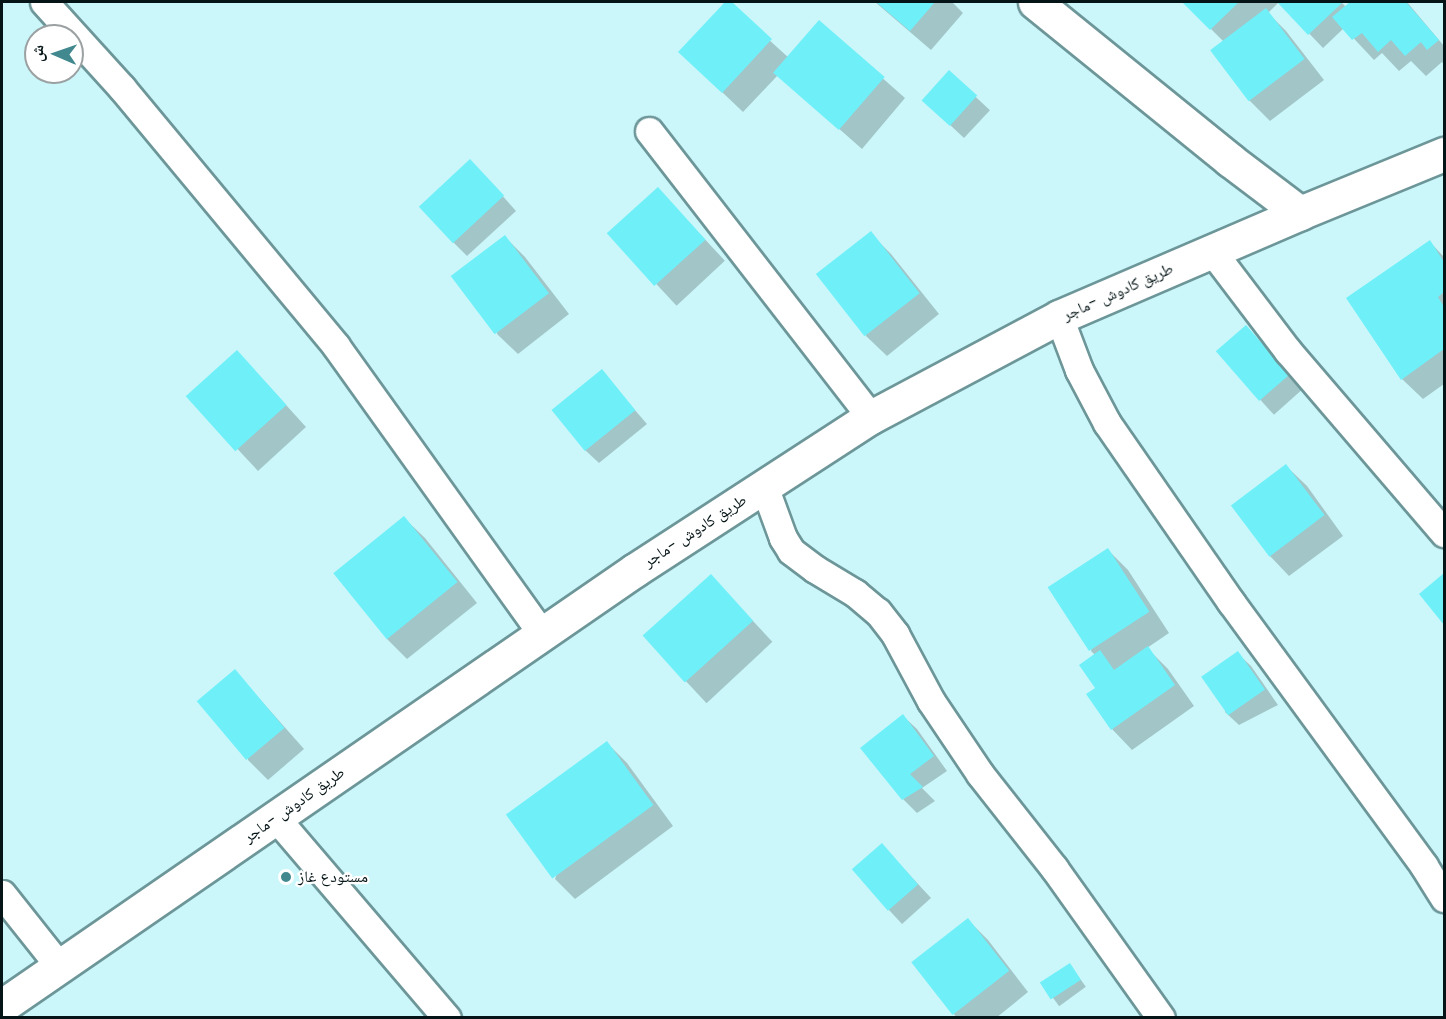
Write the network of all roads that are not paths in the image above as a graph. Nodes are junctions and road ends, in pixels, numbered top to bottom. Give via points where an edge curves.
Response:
1 (44, 2) edge
2 (1035, 2) edge
3 (649, 131) dead end
4 (1444, 154) edge
5 (1300, 213) junction
6 (1212, 251) junction
7 (1059, 317) junction
8 (871, 417) junction
9 (764, 486) junction
10 (1444, 533) edge
11 (542, 634) junction
12 (276, 818) junction
13 (2, 894) edge
14 (1444, 898) edge
15 (60, 967) junction
16 (2, 1006) edge
17 (447, 1017) edge
18 (1161, 1017) edge

1 - 11 street via 122,88 336,346
2 - 5 main road
3 - 8 street
4 - 5 main road, طريق كادوش -ماجر
5 - 6 main road, طريق كادوش -ماجر
6 - 7 main road, طريق كادوش -ماجر
6 - 10 street via 1287,351
7 - 8 main road, طريق كادوش -ماجر
7 - 14 street via 1079,370 1107,423
8 - 9 main road, طريق كادوش -ماجر
9 - 11 main road, طريق كادوش -ماجر
9 - 18 street via 791,551 878,612 895,634 931,702 980,774 1054,868
11 - 12 main road, طريق كادوش -ماجر
12 - 15 main road, طريق كادوش -ماجر
12 - 17 street
13 - 15 street
15 - 16 main road, طريق كادوش -ماجر

